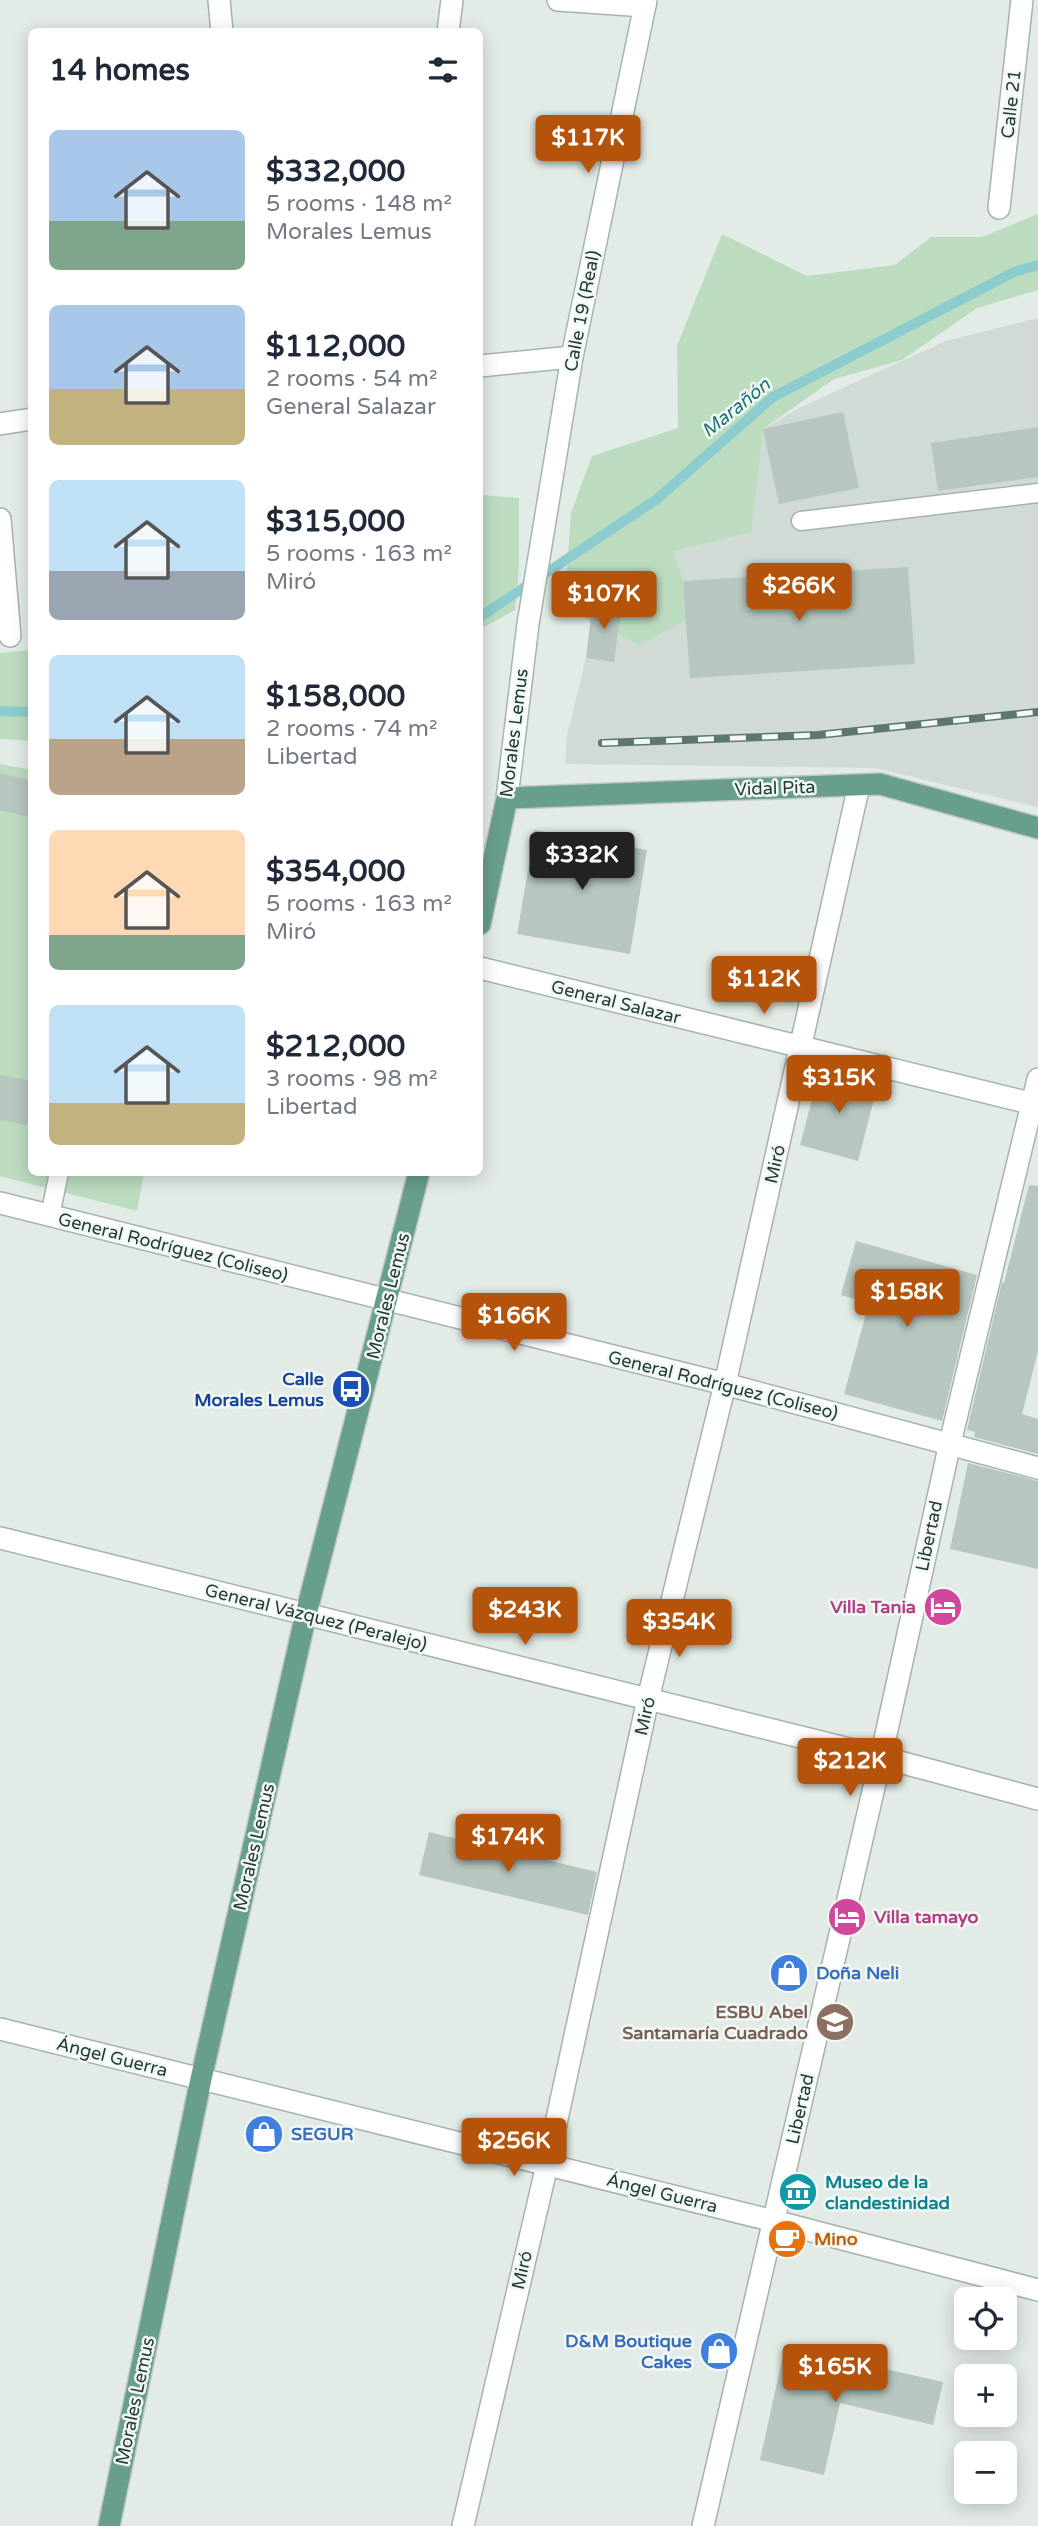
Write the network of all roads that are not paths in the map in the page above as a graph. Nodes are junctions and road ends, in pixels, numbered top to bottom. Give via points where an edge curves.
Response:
1 (219, 0) edge
2 (452, 0) edge
3 (558, 0) edge
4 (1022, 0) edge
5 (645, 3) edge
6 (222, 28) edge
7 (448, 28) edge
8 (999, 208) dead end
9 (572, 357) junction
10 (483, 366) edge
11 (28, 420) edge
12 (0, 424) edge
13 (1038, 493) edge
14 (0, 519) edge
15 (801, 521) dead end
16 (528, 624) joint
17 (10, 636) dead end
18 (859, 785) junction
19 (507, 798) junction
20 (1038, 828) edge
21 (483, 910) edge
22 (483, 969) edge
23 (802, 1047) junction
24 (1038, 1079) edge
25 (1035, 1104) edge
26 (58, 1176) edge
27 (418, 1176) edge
28 (0, 1203) edge
29 (50, 1216) junction
30 (388, 1300) junction
31 (725, 1384) junction
32 (950, 1443) junction
33 (1038, 1468) edge
34 (0, 1538) edge
35 (306, 1614) junction
36 (648, 1699) junction
37 (881, 1757) junction
38 (1038, 1799) edge
39 (0, 2029) edge
40 (201, 2079) junction
41 (547, 2165) junction
42 (774, 2221) junction
43 (1038, 2290) edge
44 (109, 2526) edge
45 (463, 2526) edge
46 (703, 2526) edge

1 - 6 street
2 - 7 street
3 - 5 street
4 - 8 street, Calle 21
5 - 9 street, Calle 19 (Real)
9 - 10 street
9 - 16 street, Calle 19 (Real)
11 - 12 street
13 - 15 lane
14 - 17 street
16 - 19 street, Morales Lemus
18 - 19 main road, Vidal Pita
18 - 20 main road, Vidal Pita via 880,784
18 - 23 street, Miró
19 - 21 main road, Morales Lemus
22 - 23 street, General Salazar
23 - 25 street, General Salazar
23 - 31 street, Miró
24 - 25 street, Libertad
25 - 32 street, Libertad
26 - 29 lane
27 - 30 main road, Morales Lemus
28 - 29 street, General Rodríguez (Coliseo)
29 - 30 street, General Rodríguez (Coliseo)
30 - 31 street, General Rodríguez (Coliseo)
30 - 35 main road, Morales Lemus
31 - 32 street, General Rodríguez (Coliseo)
31 - 36 street, Miró
32 - 33 street, General Rodríguez (Coliseo)
32 - 37 street, Libertad
34 - 35 street, General Vázquez (Peralejo)
35 - 36 street, General Vázquez (Peralejo)
35 - 40 main road, Morales Lemus
36 - 37 street, General Vázquez (Peralejo)
36 - 41 street, Miró
37 - 38 street, General Vázquez (Peralejo)
37 - 42 street, Libertad
39 - 40 street, Ángel Guerra
40 - 41 street, Ángel Guerra
40 - 44 main road, Morales Lemus
41 - 42 street, Ángel Guerra
41 - 45 street, Miró
42 - 43 street, Ángel Guerra
42 - 46 street, Libertad

